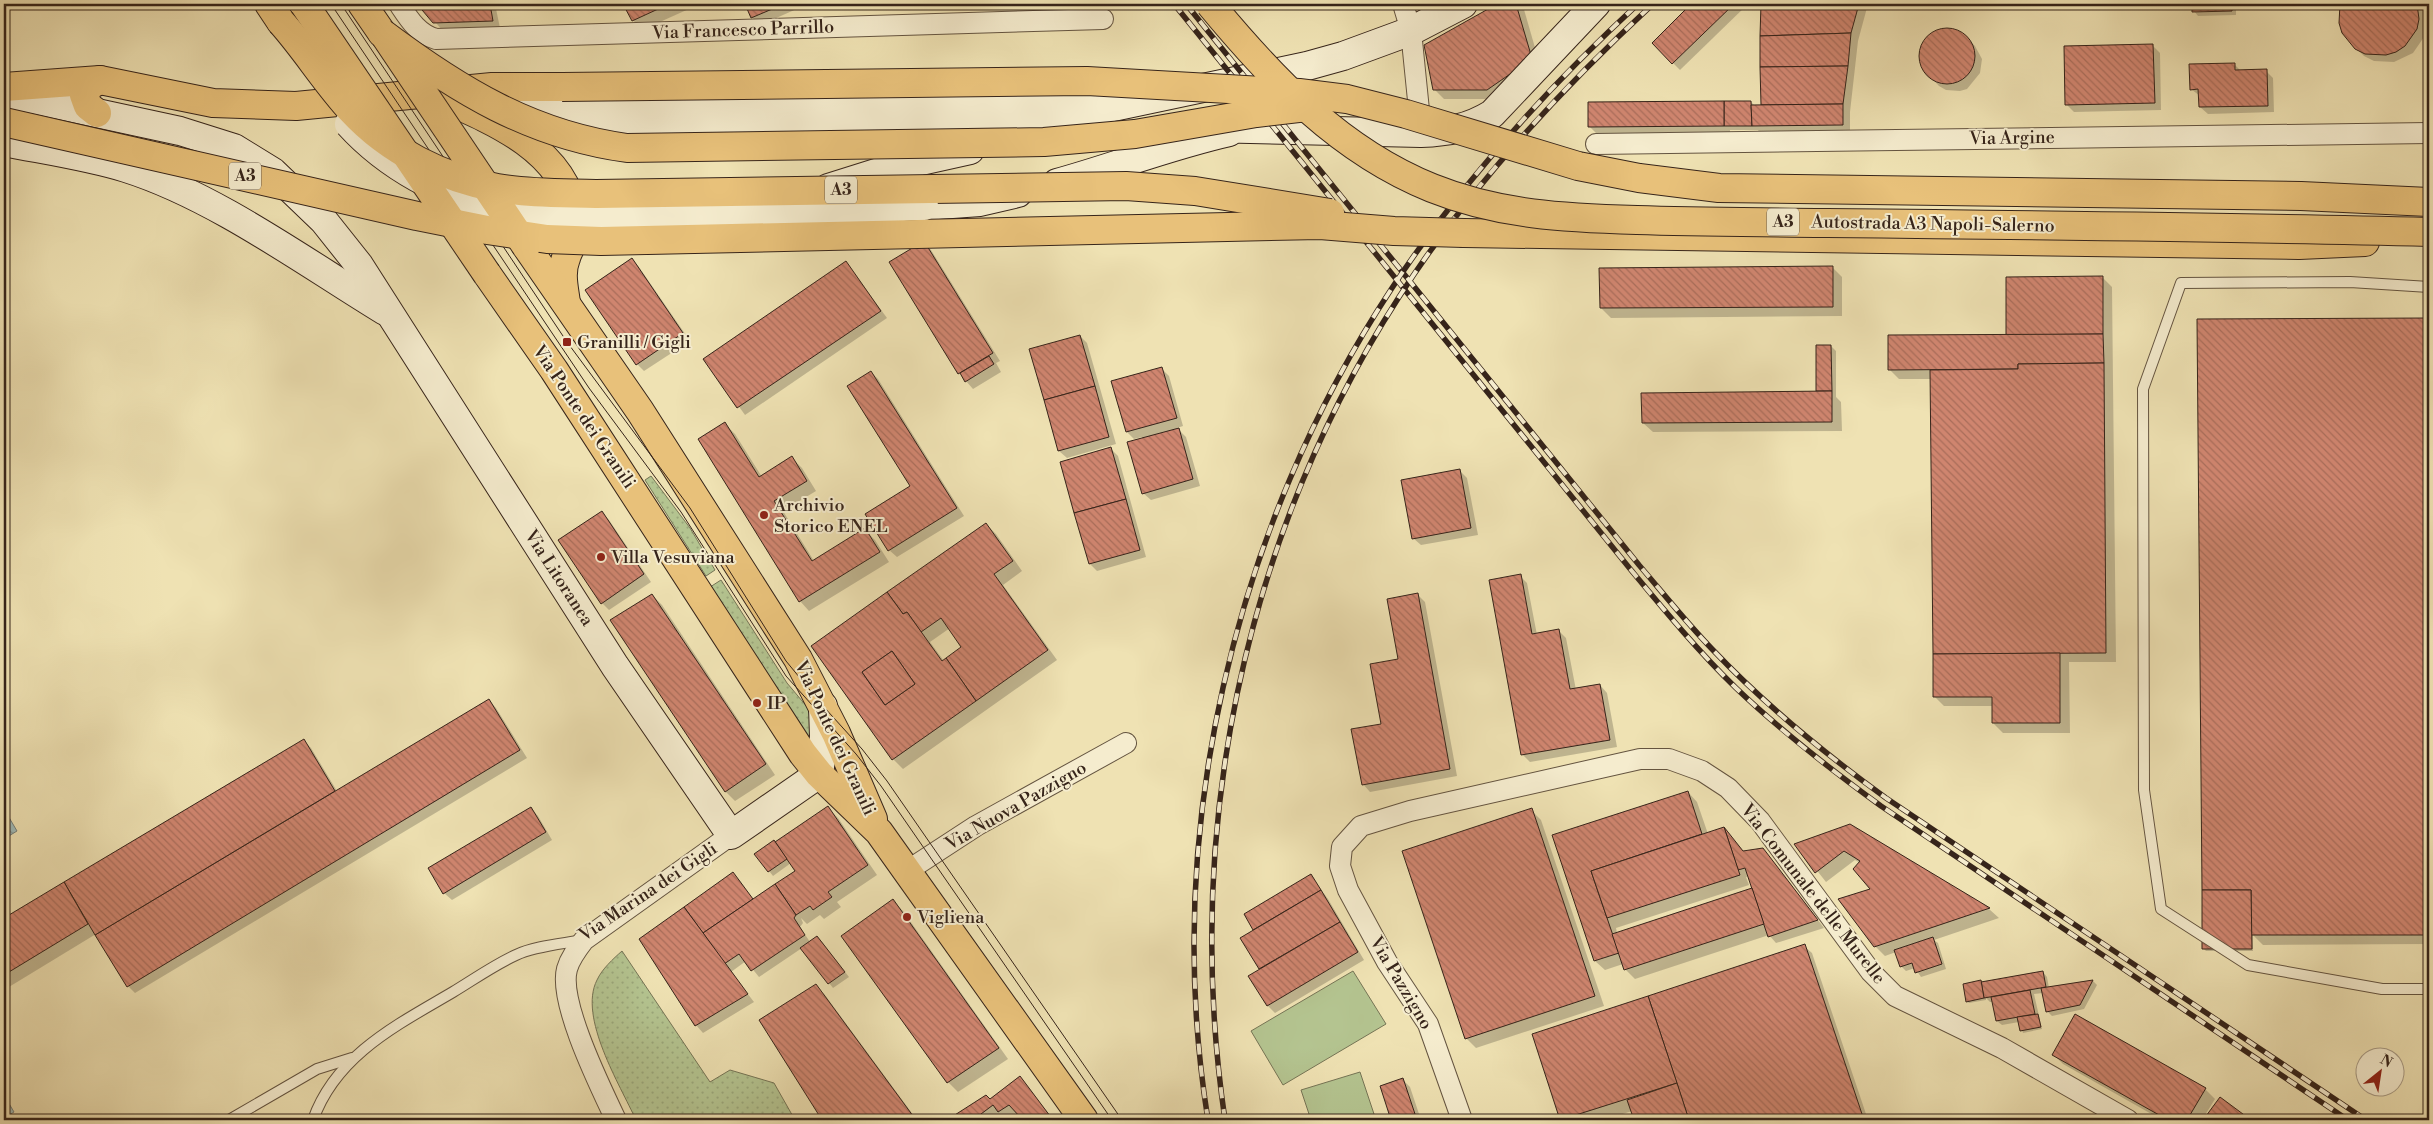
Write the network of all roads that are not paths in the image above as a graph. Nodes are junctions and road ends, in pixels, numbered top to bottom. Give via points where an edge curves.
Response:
1 (304, 4) edge
2 (362, 4) edge
3 (399, 4) edge
4 (1210, 4) edge
5 (1232, 4) edge
6 (1403, 4) edge
7 (1463, 4) edge
8 (1596, 4) edge
9 (275, 13) edge
10 (1103, 19) dead end
11 (1411, 31) junction
12 (382, 33) junction
13 (100, 80) junction
14 (4, 87) edge
15 (492, 88) junction
16 (4, 93) edge
17 (432, 94) junction
18 (1160, 96) junction
19 (97, 113) junction
20 (523, 119) junction
21 (4, 122) edge
22 (1414, 123) junction
23 (1246, 129) junction
24 (180, 131) junction
25 (2429, 133) edge
26 (4, 142) edge
27 (1596, 144) dead end
28 (86, 159) junction
29 (2429, 202) edge
30 (2429, 210) edge
31 (543, 217) junction
32 (487, 230) junction
33 (2429, 232) edge
34 (576, 233) junction
35 (1464, 233) junction
36 (2429, 240) edge
37 (2429, 287) edge
38 (566, 303) junction
39 (393, 316) junction
40 (823, 706) junction
41 (1126, 743) dead end
42 (819, 774) junction
43 (878, 830) junction
44 (731, 835) junction
45 (1342, 847) joint
46 (907, 871) junction
47 (584, 940) junction
48 (2429, 989) edge
49 (352, 1058) junction
50 (229, 1120) edge
51 (313, 1120) edge
52 (616, 1120) edge
53 (1084, 1120) edge
54 (1462, 1120) edge
55 (2128, 1120) edge

1 - 42 main road, Via Ponte dei Granili, bridge via 559,378 777,715
2 - 12 main road, Via Ponte dei Granili
3 - 10 street, Via Francesco Parrillo via 413,25 426,36 436,39
4 - 33 main road, Autostrada A3 Napoli-Salerno / A3, bridge via 1280,84 1318,119 1374,159 1408,178 1461,198 1536,215 1659,221
5 - 30 main road, Autostrada A3 Napoli-Salerno / A3, bridge via 1303,84 1376,141 1450,177 1540,202 1679,209 2290,214
6 - 11 street
7 - 11 street
8 - 22 street via 1492,114 1474,125 1448,132
9 - 31 street, bridge via 291,46 321,91 376,150 415,175 466,200
9 - 35 main road, A3, bridge via 332,88 372,130 438,170 498,188 596,194 1126,186 1195,191
11 - 18 street via 1307,66
11 - 22 street
12 - 20 main road, A3, bridge via 454,84
12 - 38 main road, Via Ponte dei Granili, bridge
13 - 14 main road, A3
13 - 17 main road, A3 via 212,103 296,106
13 - 19 main road via 90,85 84,95 88,106
15 - 17 main road, A3
15 - 18 street via 548,103 624,108 1090,94
15 - 22 main road, A3, bridge via 1120,82 1347,99
16 - 19 street, Via Litoranea
17 - 34 main road via 478,114 542,155 563,179
18 - 20 street, bridge via 1094,111 906,126 640,128 567,125
19 - 24 street, Via Litoranea
20 - 22 main road, A3, bridge via 576,139 627,148 1044,142 1135,134 1308,107
21 - 32 main road, A3, bridge
22 - 23 street
22 - 29 main road, A3, bridge via 1578,166 1719,188 2301,196
23 - 31 street, bridge via 1197,139 1107,169 1009,196 952,206
23 - 34 street via 1192,128 1020,141 898,166 774,205 616,214 591,223
24 - 28 street
24 - 39 street, Via Litoranea via 234,148 273,172 324,221
25 - 27 street, Via Argine
26 - 28 street
28 - 39 street via 126,168 221,211
31 - 32 street, bridge
32 - 35 main road, A3, bridge via 547,239 601,241 1320,225
34 - 38 main road via 562,274
35 - 36 main road, A3 via 2299,245
37 - 48 lane via 2350,282 2181,283 2143,389 2144,790 2161,909 2248,965 2382,990
38 - 40 main road, Via Ponte dei Granili via 640,411 798,659
39 - 44 street, Via Litoranea via 615,666
40 - 42 street via 824,737
40 - 43 main road, Via Ponte dei Granili
41 - 46 street, Via Nuova Pazzigno via 976,826
42 - 43 main road, Via Ponte dei Granili
42 - 44 street, Via Marina dei Gigli
43 - 46 main road
44 - 47 street, Via Marina dei Gigli
45 - 54 street, Via Pazzigno via 1340,866 1348,890 1387,962 1428,1024
45 - 55 street, Via Comunale delle Murelle via 1361,826 1410,811 1640,759 1669,759 1702,771 1728,788 1760,821 1871,972 1895,996 2002,1048
46 - 53 main road
47 - 49 lane, Via Marina dei Gigli via 517,954 376,1038
47 - 52 street via 567,970 565,987 586,1055
49 - 50 lane via 317,1069
49 - 51 lane, Via Marina dei Gigli via 332,1082

